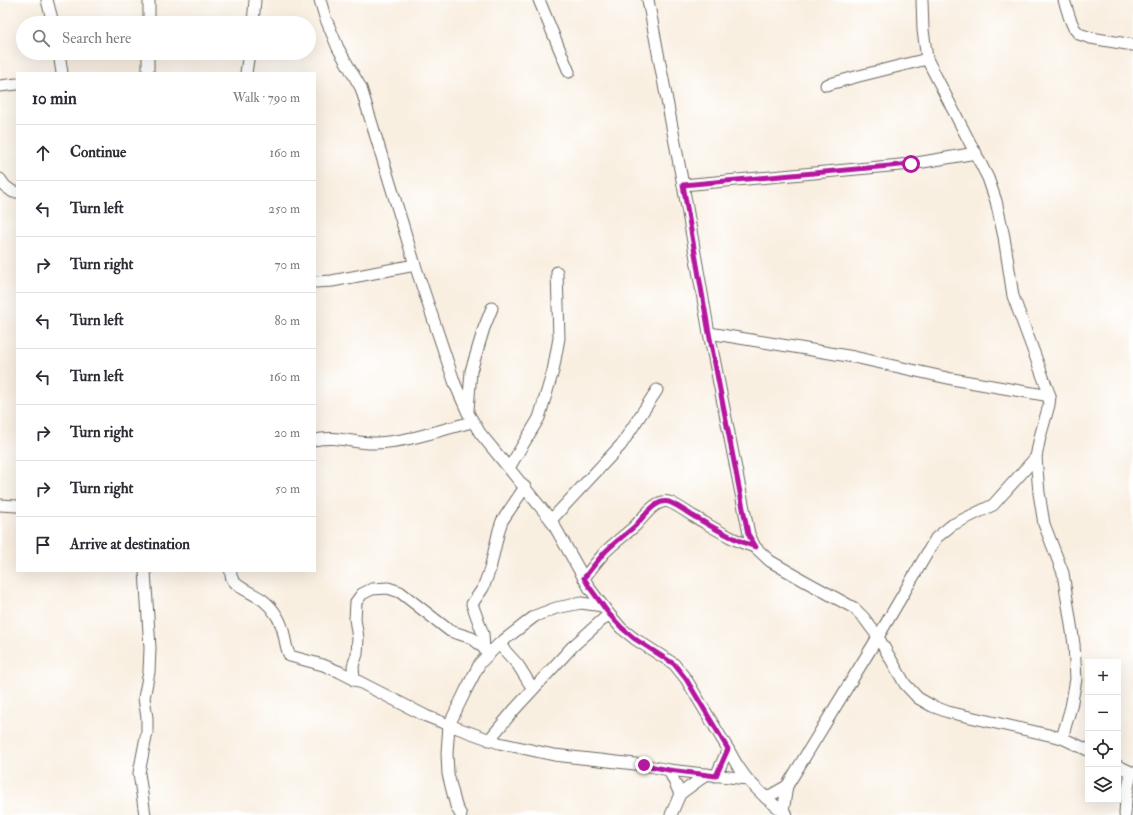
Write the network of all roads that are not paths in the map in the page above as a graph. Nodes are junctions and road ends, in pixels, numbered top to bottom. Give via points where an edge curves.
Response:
1 (48, 0) edge
2 (149, 0) edge
3 (255, 0) edge
4 (320, 0) edge
5 (539, 0) edge
6 (648, 0) edge
7 (922, 0) edge
8 (1064, 0) edge
9 (51, 16) edge
10 (149, 16) edge
11 (253, 16) edge
12 (1133, 45) edge
13 (927, 59) junction
14 (60, 60) edge
15 (148, 60) edge
16 (248, 60) edge
17 (62, 72) edge
18 (148, 72) edge
19 (246, 72) edge
20 (569, 72) dead end
21 (16, 84) edge
22 (826, 85) dead end
23 (0, 86) edge
24 (976, 153) junction
25 (0, 179) edge
26 (683, 185) junction
27 (15, 192) edge
28 (0, 194) edge
29 (415, 265) junction
30 (557, 272) dead end
31 (316, 282) edge
32 (492, 308) dead end
33 (709, 333) junction
34 (657, 390) dead end
35 (1050, 396) junction
36 (471, 417) junction
37 (316, 440) edge
38 (1036, 457) junction
39 (509, 468) junction
40 (525, 487) junction
41 (0, 505) edge
42 (16, 506) edge
43 (551, 520) junction
44 (756, 547) junction
45 (145, 572) edge
46 (231, 572) edge
47 (584, 578) junction
48 (590, 588) junction
49 (581, 603) junction
50 (606, 610) junction
51 (878, 637) junction
52 (499, 644) junction
53 (487, 651) junction
54 (353, 666) junction
55 (340, 672) junction
56 (354, 680) junction
57 (533, 689) junction
58 (449, 725) junction
59 (1062, 738) junction
60 (489, 740) junction
61 (728, 749) junction
62 (1085, 749) edge
63 (1120, 767) edge
64 (669, 770) junction
65 (1132, 773) edge
66 (711, 775) junction
67 (747, 779) junction
68 (787, 786) junction
69 (680, 794) junction
70 (766, 798) junction
71 (785, 814) edge
72 (145, 815) edge
73 (461, 815) edge
74 (671, 815) edge
75 (1125, 815) edge

1 - 9 street
2 - 10 street
3 - 11 street
4 - 29 street via 338,48 361,88
5 - 20 street
6 - 26 street
7 - 13 street
8 - 12 street via 1070,19 1079,34
13 - 22 street
13 - 24 street
14 - 17 street
15 - 18 street
16 - 19 street
21 - 23 street
24 - 26 street via 911,164
24 - 35 street via 996,201 1013,296
25 - 27 street via 5,186
26 - 33 street
27 - 28 street
29 - 31 street
29 - 36 street via 456,384
30 - 39 street via 559,338 553,370 540,418
32 - 36 street via 471,371
33 - 35 street via 854,357 952,379
33 - 44 street via 748,534
34 - 43 street via 621,444
35 - 38 street via 1050,405
36 - 37 street via 413,438 394,442 376,443 334,438
36 - 39 street via 480,433
38 - 51 street via 993,505 952,525 936,538
38 - 59 street via 1044,524 1063,573 1074,644 1076,679
39 - 40 street
40 - 43 street
40 - 53 street via 502,521 483,588 472,604
41 - 42 street
43 - 47 street
44 - 47 street via 735,540 678,507 663,502 649,510 605,553
44 - 51 street via 770,560 854,608
45 - 72 street via 150,648 144,698 147,732 139,773
46 - 55 street via 233,580 264,600 276,614 290,656
47 - 48 street
48 - 49 street
48 - 50 street
49 - 50 street
49 - 52 street via 535,616
50 - 57 street
50 - 61 street via 635,639 674,664 686,679
51 - 59 street via 905,684 918,698 932,706 948,712
51 - 68 street
52 - 53 street
52 - 57 street via 518,665
53 - 54 street via 472,638 450,631 400,592 388,588 372,589 362,594 356,602 358,638
53 - 58 street
54 - 55 street
54 - 56 street
55 - 56 street
56 - 58 street
57 - 60 street
58 - 60 street
58 - 73 street via 448,774 456,806
59 - 62 street
60 - 64 street via 554,755
61 - 66 street
61 - 67 street
63 - 65 street
64 - 66 street
64 - 69 street
65 - 75 street
66 - 67 street
66 - 69 street
67 - 70 street
68 - 70 street
68 - 71 street
69 - 74 street
70 - 71 street

